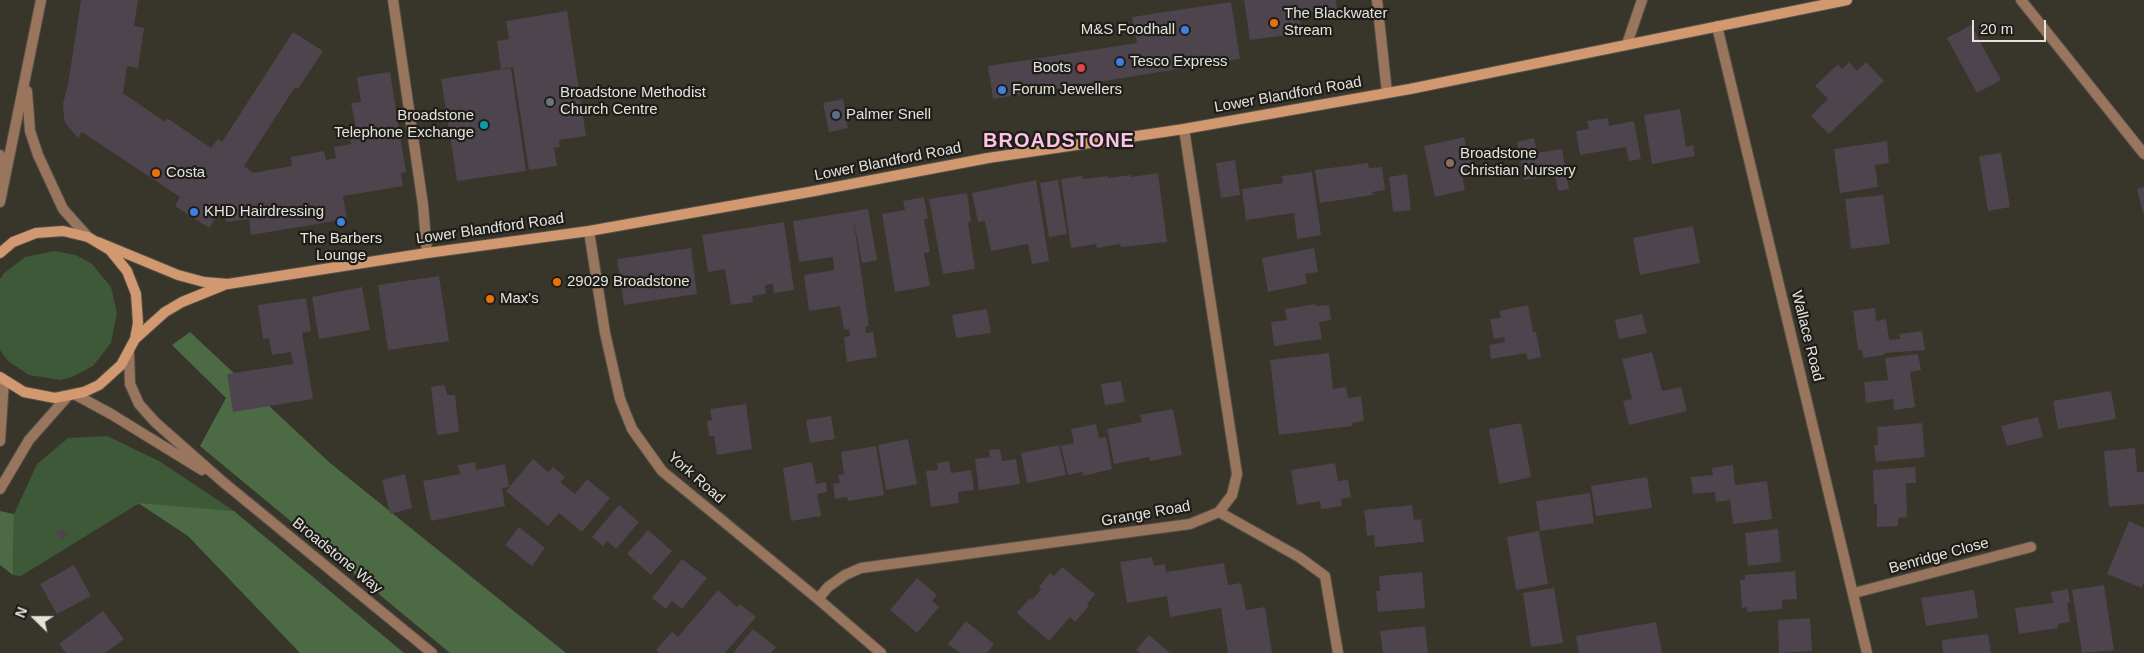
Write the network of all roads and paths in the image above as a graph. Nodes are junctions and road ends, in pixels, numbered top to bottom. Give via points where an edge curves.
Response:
1 (41, 0) edge
2 (395, 0) edge
3 (1377, 0) edge
4 (1642, 0) edge
5 (1847, 0) edge
6 (2021, 0) edge
7 (1717, 26) junction
8 (1627, 44) junction
9 (26, 80) junction
10 (1388, 93) junction
11 (1184, 129) junction
12 (2144, 154) edge
13 (0, 155) edge
14 (5, 175) junction
15 (0, 202) edge
16 (589, 231) junction
17 (93, 240) junction
18 (0, 253) edge
19 (428, 253) junction
20 (228, 284) junction
21 (135, 339) junction
22 (129, 352) junction
23 (2, 379) edge
24 (71, 396) junction
25 (0, 441) edge
26 (223, 482) junction
27 (0, 489) edge
28 (1219, 512) junction
29 (2031, 547) dead end
30 (1854, 593) junction
31 (818, 598) junction
32 (432, 653) edge
33 (881, 653) edge
34 (1338, 653) edge
35 (1867, 653) edge

1 - 9 street
2 - 19 street
3 - 10 street
4 - 8 street
5 - 7 main road, Lower Blandford Road
6 - 12 street
7 - 8 main road, Lower Blandford Road
7 - 30 street, Wallace Road
8 - 10 main road, Lower Blandford Road
9 - 14 street
9 - 17 street via 30,131 38,155 63,209
10 - 11 main road, Lower Blandford Road
11 - 16 main road, Lower Blandford Road via 979,160
11 - 28 street via 1237,474 1232,495
13 - 14 street
14 - 15 street
16 - 19 main road, Lower Blandford Road
16 - 31 street, York Road via 605,333 620,399 632,429 662,471
17 - 18 main road, Lower Blandford Road via 63,231 36,233 13,242
17 - 20 main road, Lower Blandford Road via 178,274 204,282
17 - 21 main road via 110,250 127,271 136,294 138,322
19 - 20 main road, Lower Blandford Road
20 - 21 main road, Lower Blandford Road via 165,312
21 - 22 main road
22 - 24 main road via 121,365 99,385
22 - 26 street, Broadstone Way via 130,384 139,404
23 - 24 main road via 24,392 55,398
23 - 25 street
24 - 26 street, Broadstone Way via 111,414
24 - 27 street via 29,440
26 - 32 street, Broadstone Way
28 - 31 street, Grange Road via 1190,524 861,568 845,575
28 - 34 street via 1282,547 1325,576
29 - 30 street, Benridge Close
30 - 35 street, Wallace Road
31 - 33 street, York Road

